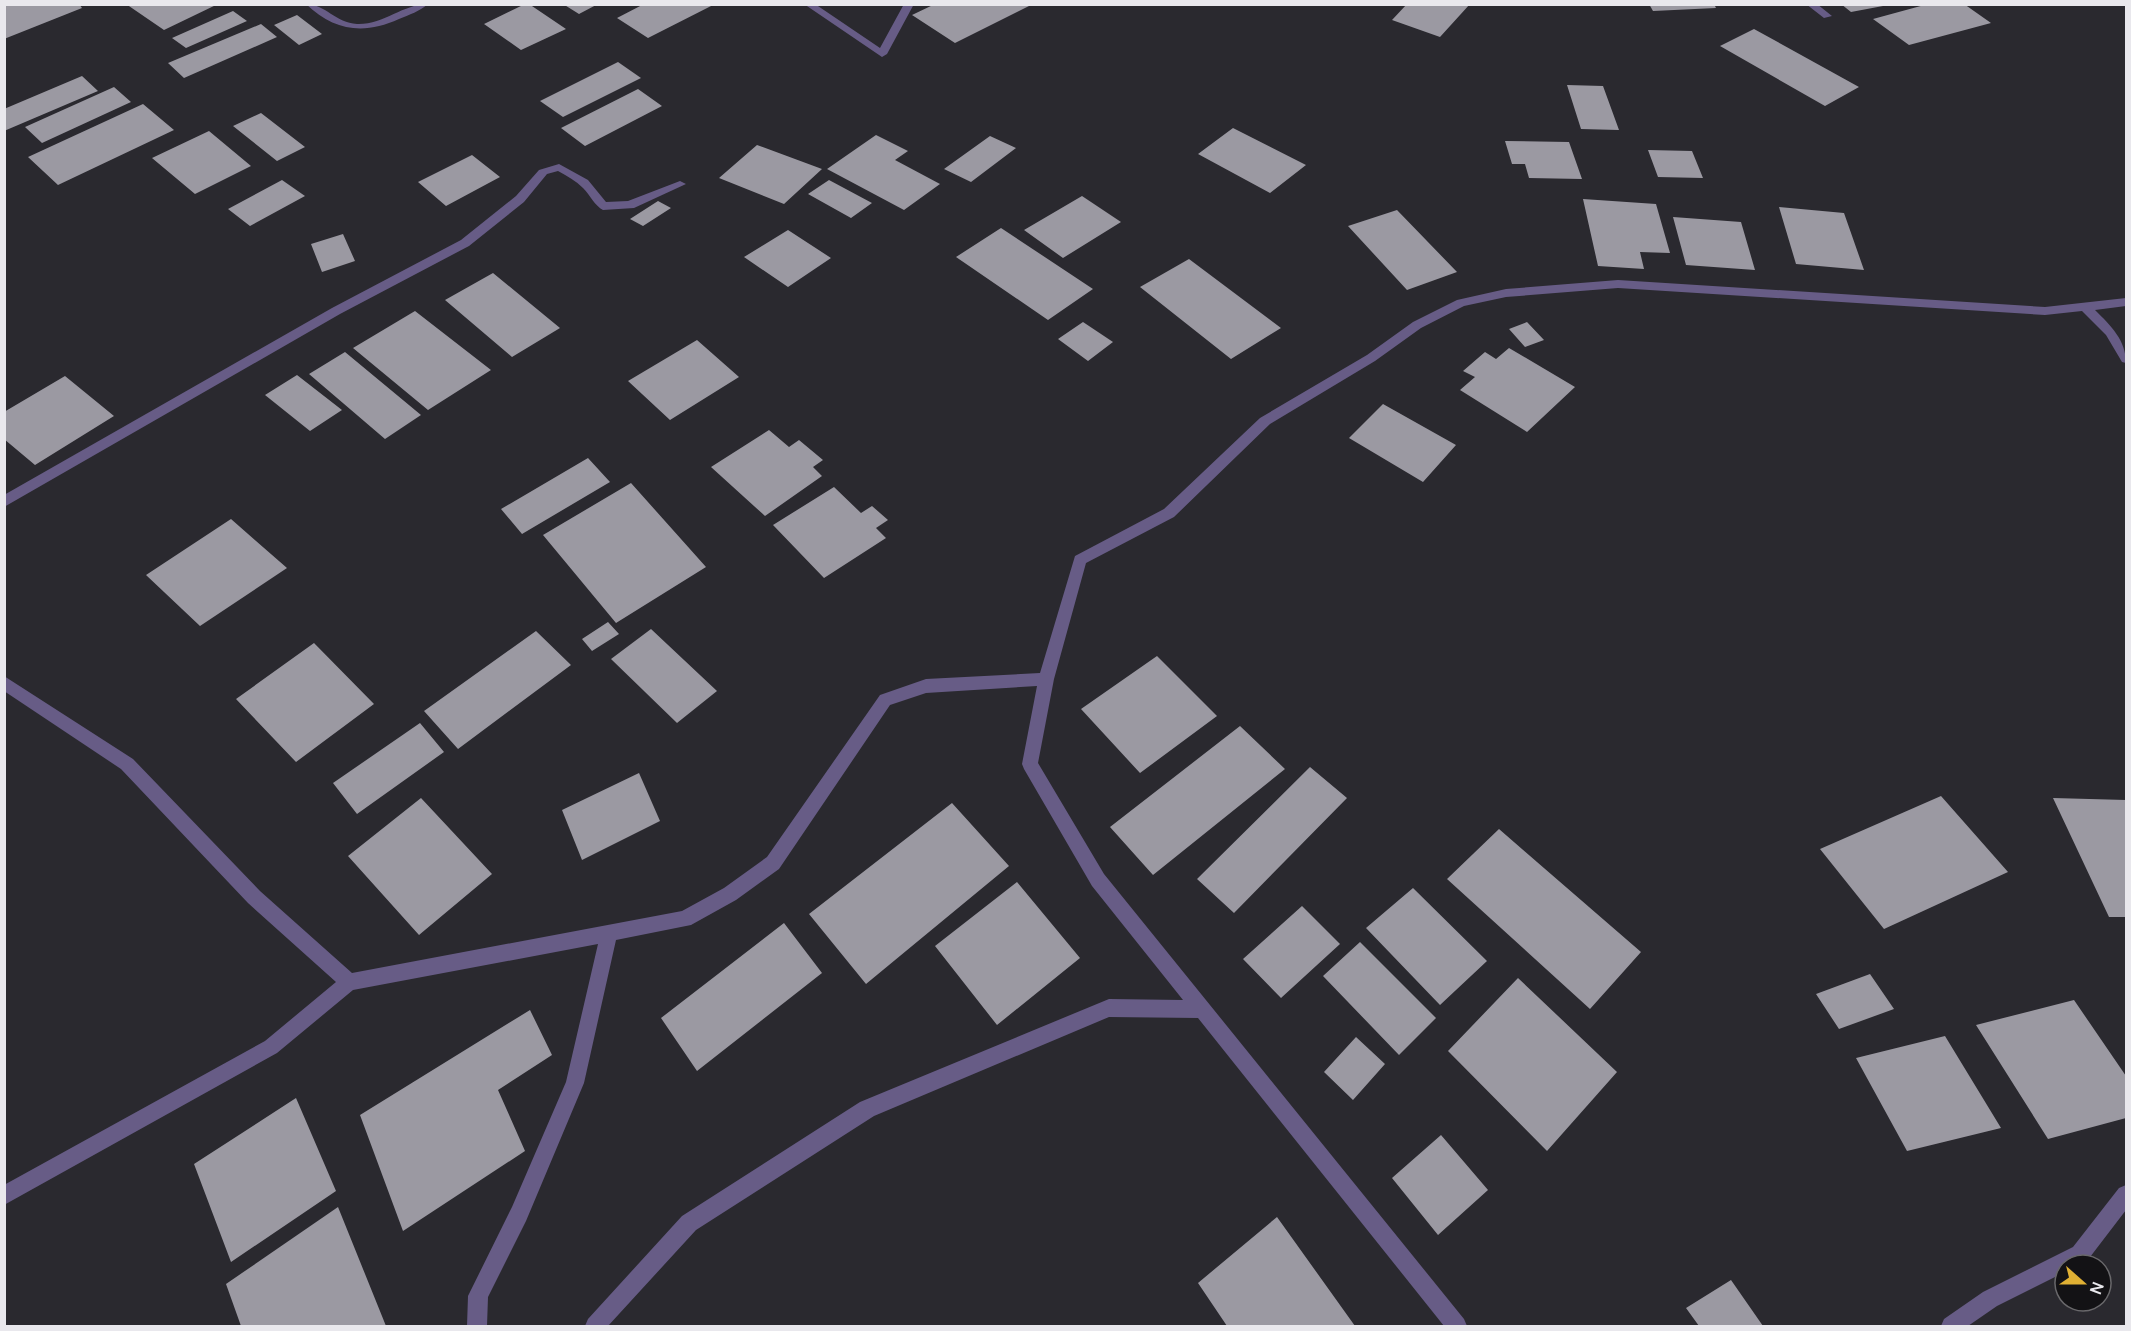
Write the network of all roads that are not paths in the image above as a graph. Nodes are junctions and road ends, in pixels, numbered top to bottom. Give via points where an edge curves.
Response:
1 (310, 4) edge
2 (424, 4) edge
3 (808, 4) edge
4 (909, 4) edge
5 (1810, 4) edge
6 (1827, 16) dead end
7 (680, 184) dead end
8 (2127, 302) edge
9 (2084, 306) junction
10 (2127, 359) edge
11 (4, 502) edge
12 (1046, 679) junction
13 (4, 682) edge
14 (609, 933) junction
15 (348, 982) junction
16 (1200, 1009) junction
17 (2127, 1195) edge
18 (4, 1196) edge
19 (477, 1326) edge
20 (595, 1326) edge
21 (1457, 1326) edge
22 (1951, 1326) edge

1 - 2 street via 340,24 358,26 378,24
3 - 4 street via 882,54
5 - 6 street
7 - 11 street via 630,205 603,206 589,184 577,176 559,167 543,172 520,199 465,243 306,328
8 - 9 street
9 - 10 street via 2110,332
9 - 12 street via 2044,310 1618,284 1506,293 1461,303 1416,325 1371,358 1265,421 1169,513 1080,560
12 - 14 street via 926,686 885,700 773,863 730,894 685,919
12 - 16 street via 1030,764 1098,880
13 - 15 street via 127,764 254,897
14 - 15 street
14 - 19 street via 575,1083 519,1214 478,1296
15 - 18 street via 271,1047
16 - 20 street via 1109,1008 867,1109 689,1223
16 - 21 street
17 - 22 street via 2080,1254 1990,1299

